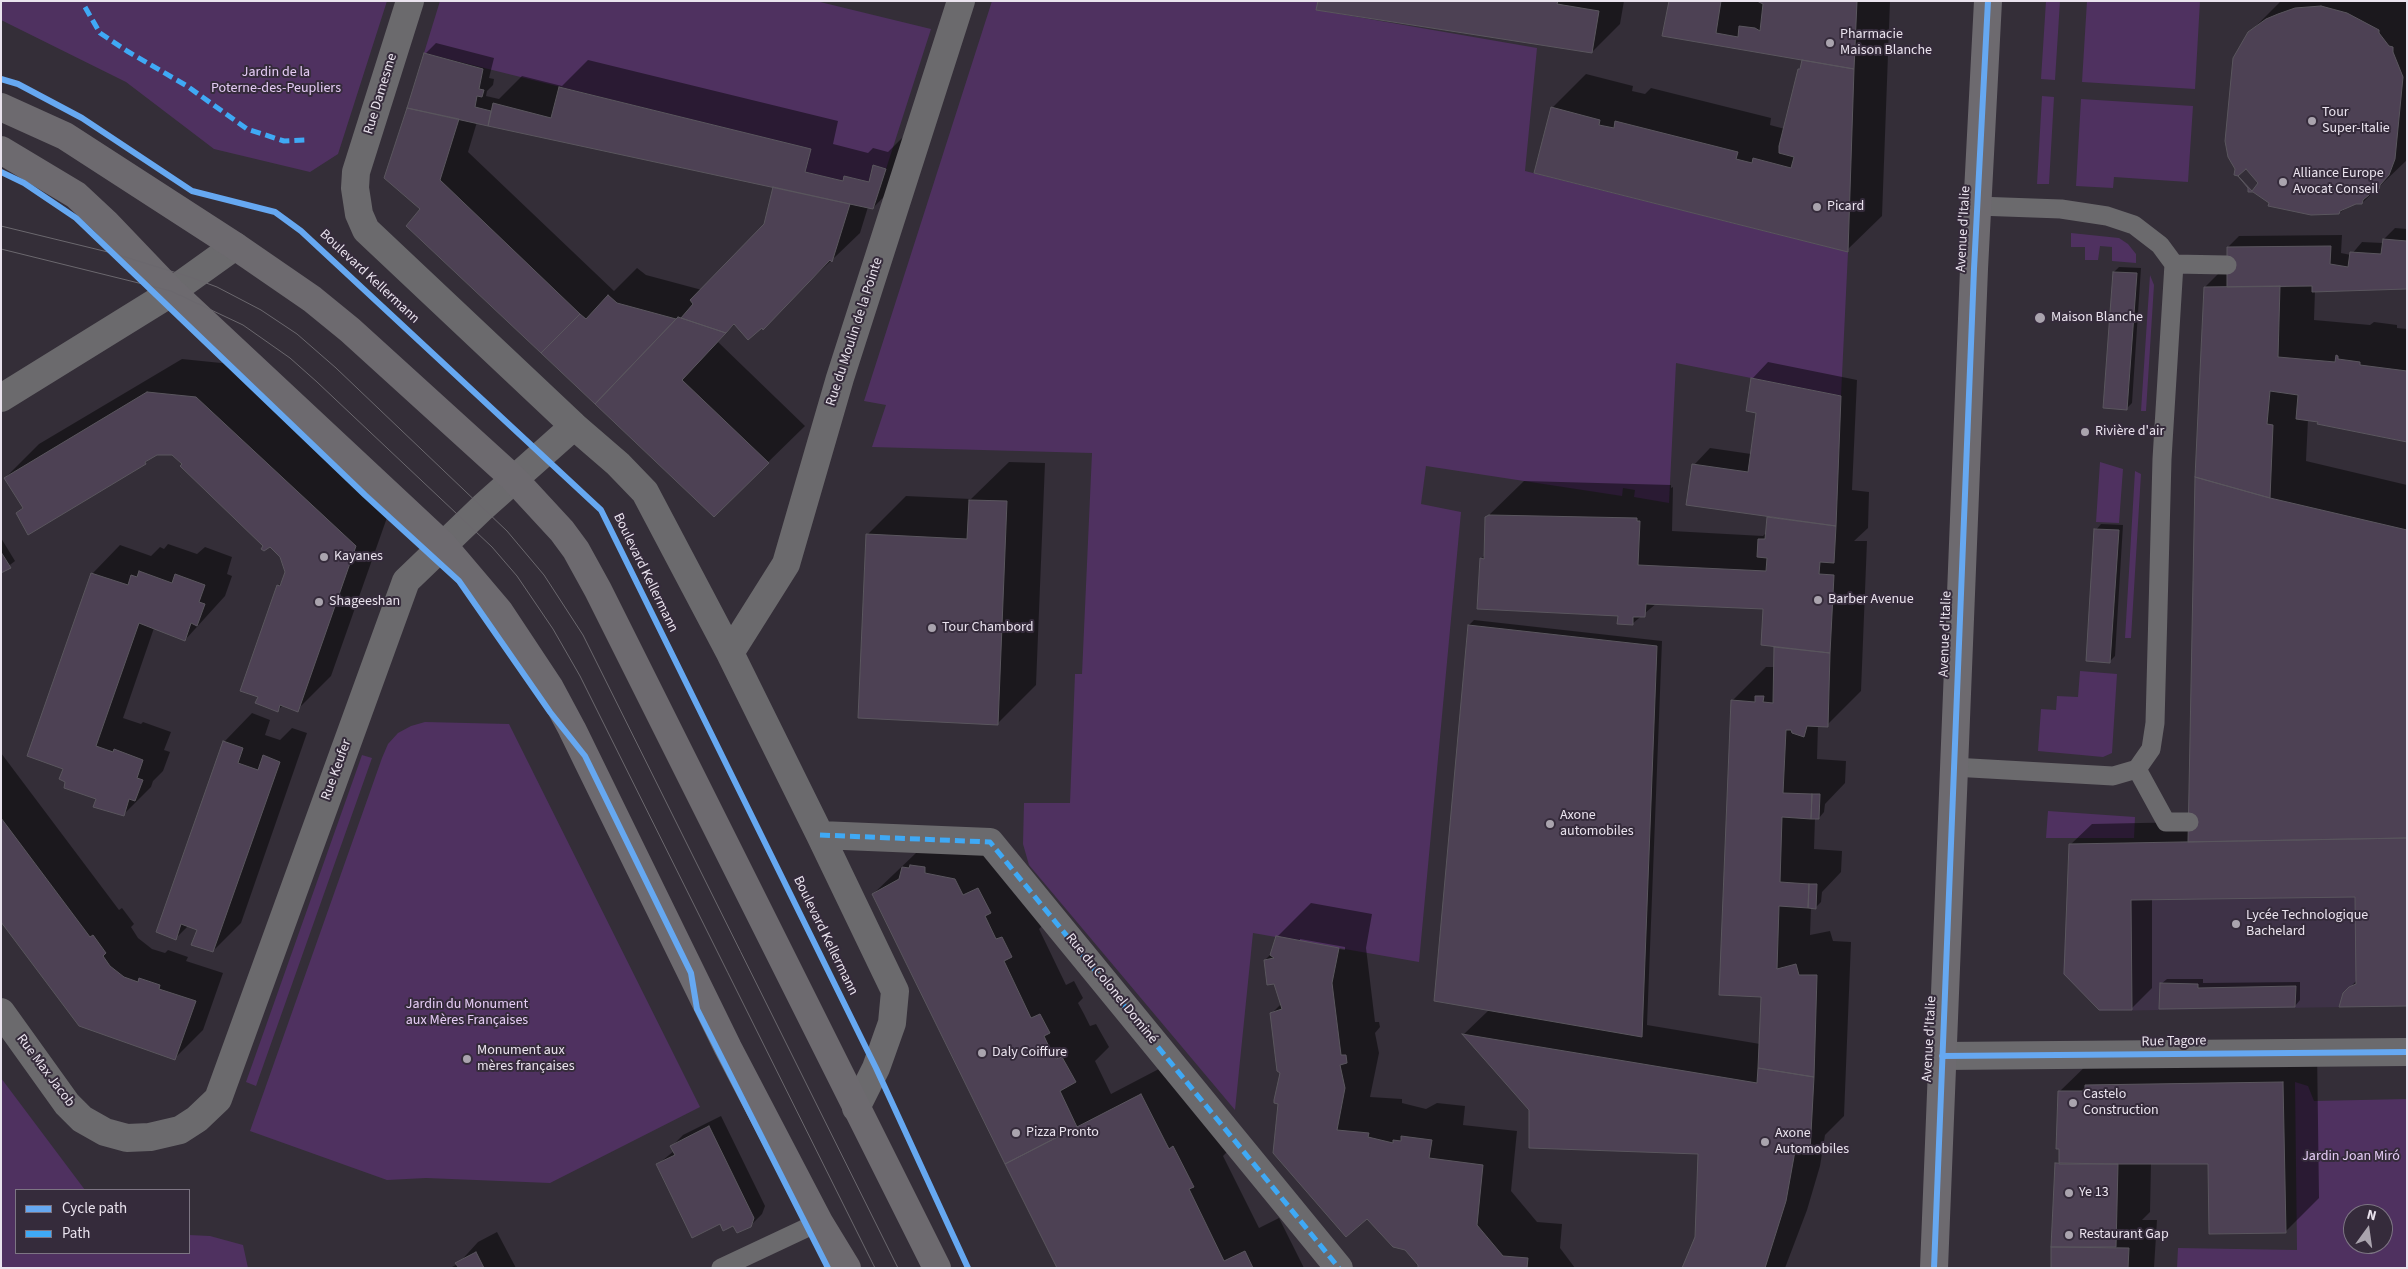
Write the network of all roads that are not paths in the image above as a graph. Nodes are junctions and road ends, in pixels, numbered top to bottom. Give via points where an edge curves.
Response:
1 (410, 1) edge
2 (961, 1) edge
3 (1988, 1) edge
4 (1, 107) edge
5 (1, 150) edge
6 (1977, 206) junction
7 (236, 246) junction
8 (2174, 264) junction
9 (2227, 265) dead end
10 (171, 292) junction
11 (1, 398) edge
12 (574, 426) junction
13 (514, 479) junction
14 (443, 544) junction
15 (730, 653) junction
16 (1953, 767) junction
17 (2137, 769) junction
18 (2189, 822) dead end
19 (820, 835) junction
20 (1, 1012) edge
21 (2407, 1052) edge
22 (1942, 1056) junction
23 (856, 1108) junction
24 (150, 1137) joint
25 (819, 1222) junction
26 (721, 1268) edge
27 (847, 1268) edge
28 (937, 1268) edge
29 (1339, 1268) edge
30 (1934, 1268) edge

1 - 12 street, Rue Damesme via 356,172 359,214 366,230
2 - 15 street, Rue du Moulin de la Pointe via 840,378 786,564
3 - 6 main road, Avenue d'Italie
4 - 7 main road via 65,136
5 - 10 main road via 76,195
6 - 8 lane via 2061,209 2107,216 2134,225 2160,245
6 - 16 main road, Avenue d'Italie
7 - 10 street
7 - 13 main road via 350,330
8 - 9 lane
8 - 17 lane via 2162,460 2155,723 2151,748
10 - 11 street
10 - 14 main road
12 - 13 street, Rue Keufer
12 - 15 street via 645,492
13 - 14 street, Rue Keufer
13 - 23 main road via 562,531 598,590
14 - 24 street, Rue Keufer via 406,581 218,1099 180,1130
14 - 25 main road via 499,611 550,688 728,1048
15 - 19 street
16 - 17 lane via 2114,776
16 - 22 main road, Avenue d'Italie
17 - 18 lane via 2166,822
19 - 23 street via 894,991 892,1023 876,1068
19 - 29 street, Rue du Colonel Dominé via 990,842
20 - 24 street, Rue Max Jacob via 82,1119 105,1132 128,1138
21 - 22 street, Rue Tagore
22 - 30 main road, Avenue d'Italie
23 - 28 main road
25 - 26 lane
25 - 27 main road

